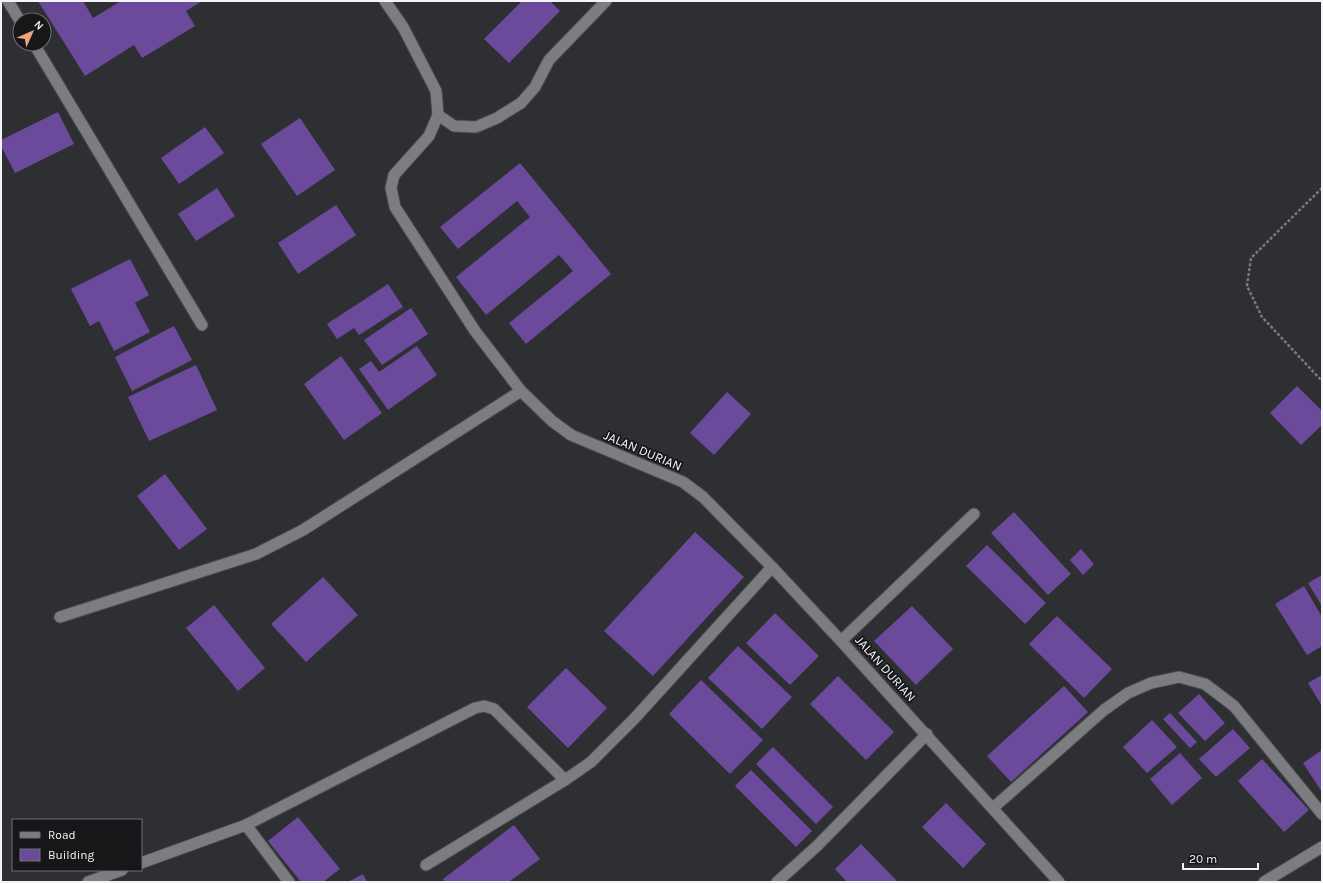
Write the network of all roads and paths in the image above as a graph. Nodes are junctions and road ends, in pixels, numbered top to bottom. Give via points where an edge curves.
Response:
1 (8, 1) edge
2 (385, 1) edge
3 (606, 1) edge
4 (15, 12) edge
5 (39, 52) edge
6 (438, 115) junction
7 (1322, 188) edge
8 (202, 325) dead end
9 (1322, 381) edge
10 (521, 392) junction
11 (974, 514) dead end
12 (772, 567) junction
13 (60, 617) dead end
14 (842, 640) junction
15 (927, 734) junction
16 (565, 780) junction
17 (993, 808) junction
18 (1322, 814) edge
19 (246, 825) junction
20 (1322, 847) edge
21 (142, 863) edge
22 (426, 865) dead end
23 (119, 871) edge
24 (88, 882) edge
25 (289, 882) edge
26 (777, 882) edge
27 (1059, 882) edge
28 (1264, 882) edge

1 - 4 street
2 - 6 street via 403,28 436,91
3 - 6 street via 549,60 535,87 521,103 476,127 454,126
5 - 8 street
6 - 10 street, JALAN DURIAN via 428,136 394,175 391,188 394,207 475,331
7 - 9 path via 1252,258 1248,286 1262,317
10 - 12 street, JALAN DURIAN via 571,435 683,482 703,497
10 - 13 street via 303,530 256,554
11 - 14 street
12 - 14 street, JALAN DURIAN
12 - 16 street via 634,719 591,762
14 - 15 street, JALAN DURIAN
15 - 17 street, JALAN DURIAN
15 - 26 street via 817,846
16 - 19 street via 494,709 484,706 475,708
16 - 22 street
17 - 18 street via 1104,710 1128,693 1152,683 1179,677 1205,684 1234,706
17 - 27 street, JALAN DURIAN
19 - 21 street
19 - 25 street
20 - 28 street
23 - 24 street

